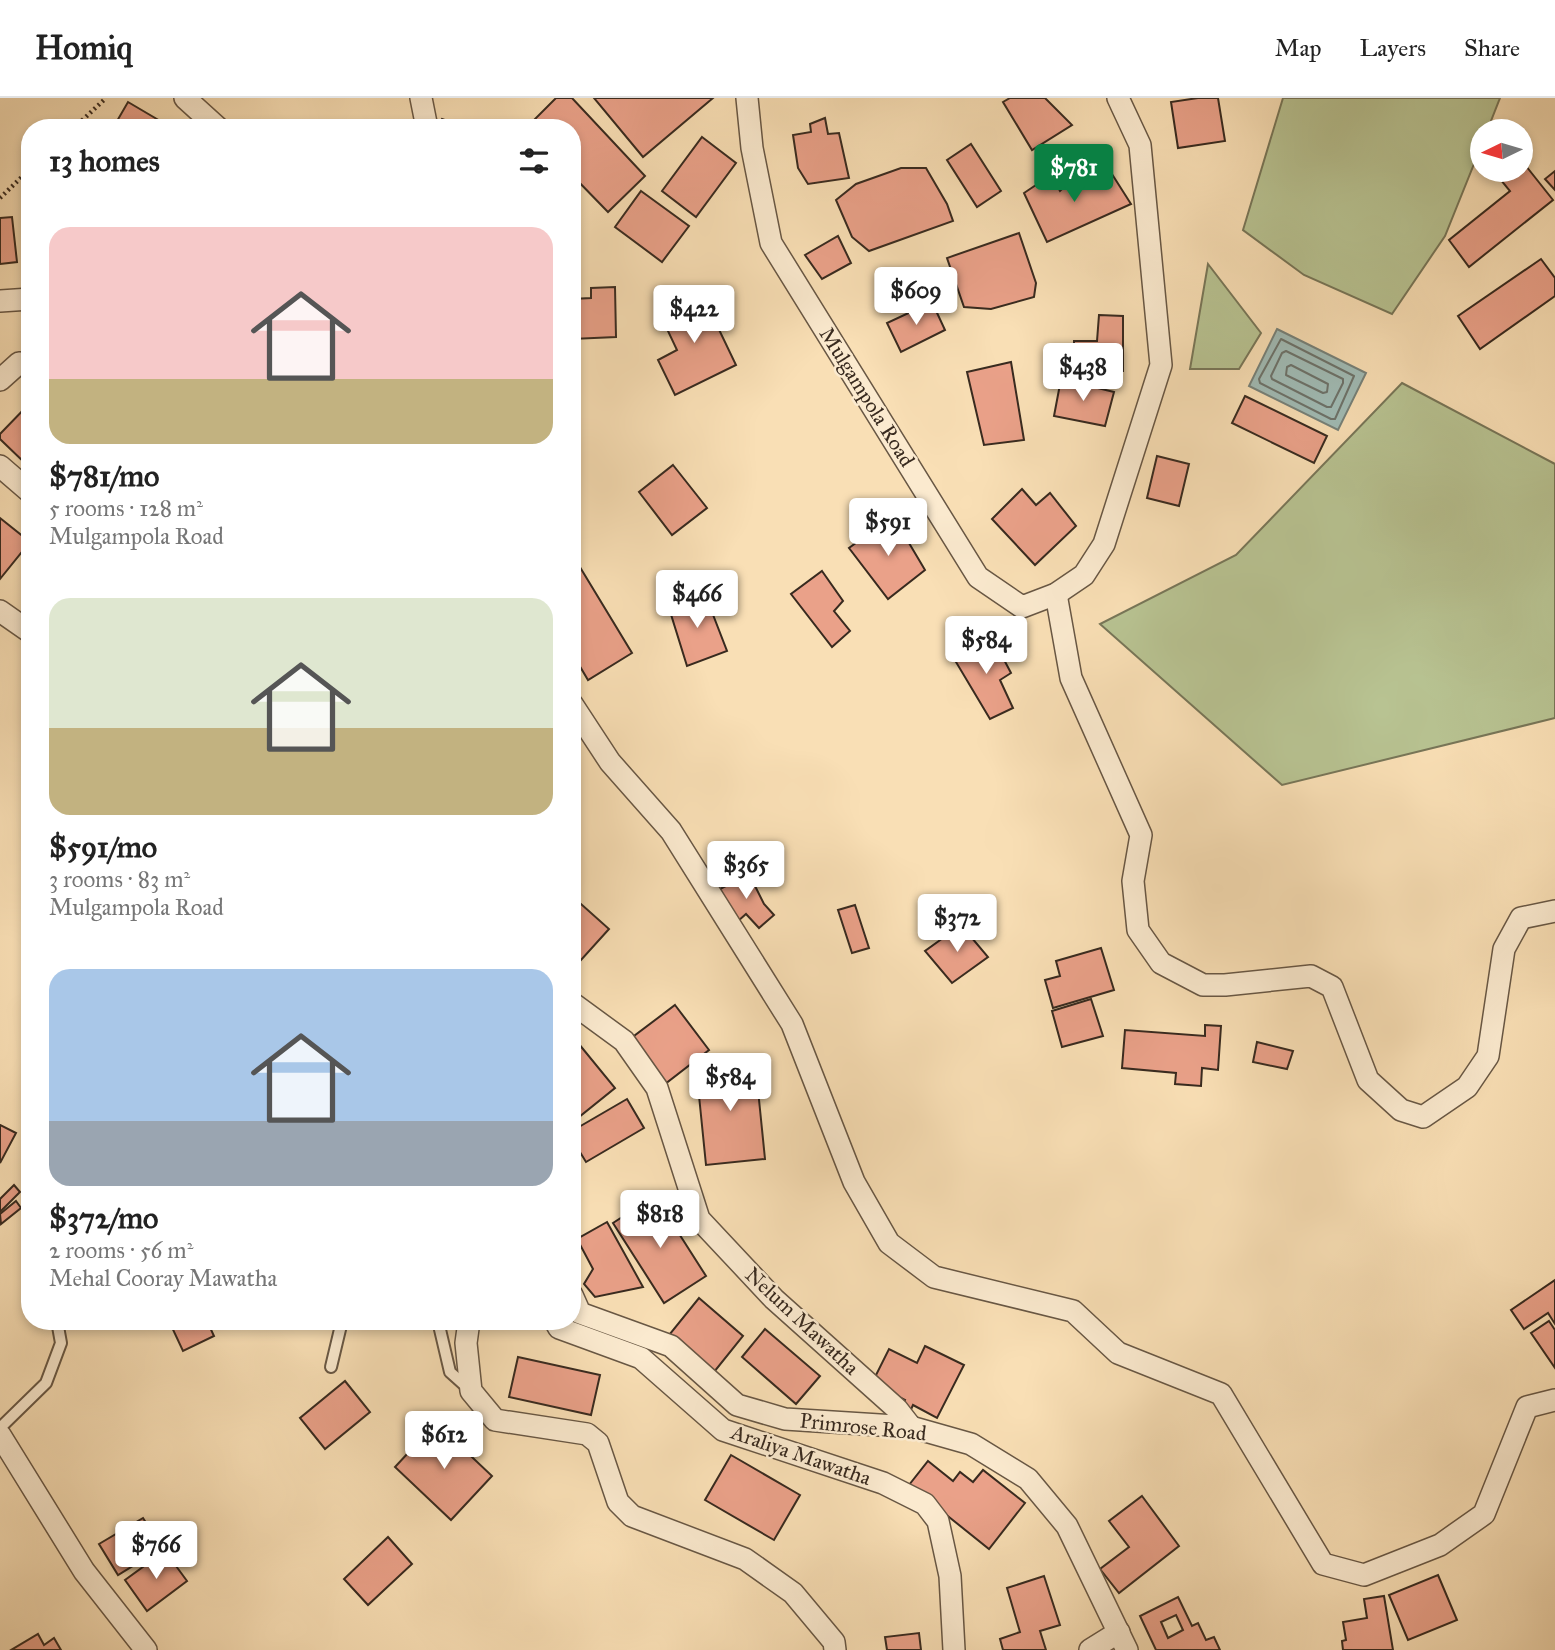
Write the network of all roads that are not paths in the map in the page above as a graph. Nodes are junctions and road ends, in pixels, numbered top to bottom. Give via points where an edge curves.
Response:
1 (185, 98) edge
2 (421, 98) edge
3 (747, 98) edge
4 (1118, 98) edge
5 (208, 119) edge
6 (425, 119) edge
7 (21, 300) edge
8 (0, 301) edge
9 (21, 363) edge
10 (0, 380) edge
11 (0, 466) edge
12 (21, 484) edge
13 (1056, 594) junction
14 (0, 611) edge
15 (21, 626) edge
16 (581, 718) edge
17 (1555, 911) edge
18 (581, 1010) edge
19 (581, 1313) edge
20 (59, 1330) edge
21 (340, 1330) edge
22 (440, 1330) edge
23 (468, 1330) edge
24 (564, 1330) edge
25 (331, 1367) dead end
26 (471, 1391) junction
27 (1555, 1400) edge
28 (911, 1427) junction
29 (0, 1428) edge
30 (0, 1435) edge
31 (1123, 1641) edge
32 (146, 1650) edge
33 (835, 1650) edge
34 (954, 1650) edge
35 (1090, 1650) edge

1 - 5 street
2 - 6 street
3 - 13 street, Mulgampola Road via 771,243 978,577 1022,607
4 - 13 street, Mulgampola Road via 1140,145 1160,365 1104,544 1084,575
7 - 8 street
9 - 10 street
11 - 12 street
13 - 17 street via 1071,678 1141,835 1133,881 1138,930 1161,963 1203,985 1311,976 1332,987 1368,1080 1401,1110 1423,1117 1467,1087 1488,1056 1504,949 1521,918
14 - 15 street
16 - 27 street via 610,762 671,831 792,1024 854,1182 889,1243 934,1277 1073,1311 1118,1353 1221,1394 1322,1564 1364,1575 1440,1545 1484,1514 1527,1407
18 - 28 street, Nelum Mawatha via 624,1041 657,1088 699,1219 774,1300 897,1409
19 - 28 street, Primrose Road via 671,1346 737,1405 785,1419
20 - 29 lane via 61,1343 46,1383
21 - 25 lane
22 - 26 lane via 450,1372
23 - 26 street
24 - 34 street, Araliya Mawatha via 641,1358 723,1430 883,1483 925,1504 938,1521 950,1576
26 - 33 street via 495,1420 587,1434 598,1443 618,1502 632,1516 745,1559 793,1593 834,1642
28 - 31 street, Primrose Road via 971,1444 1028,1479 1068,1525
30 - 32 street via 84,1571
31 - 35 street

